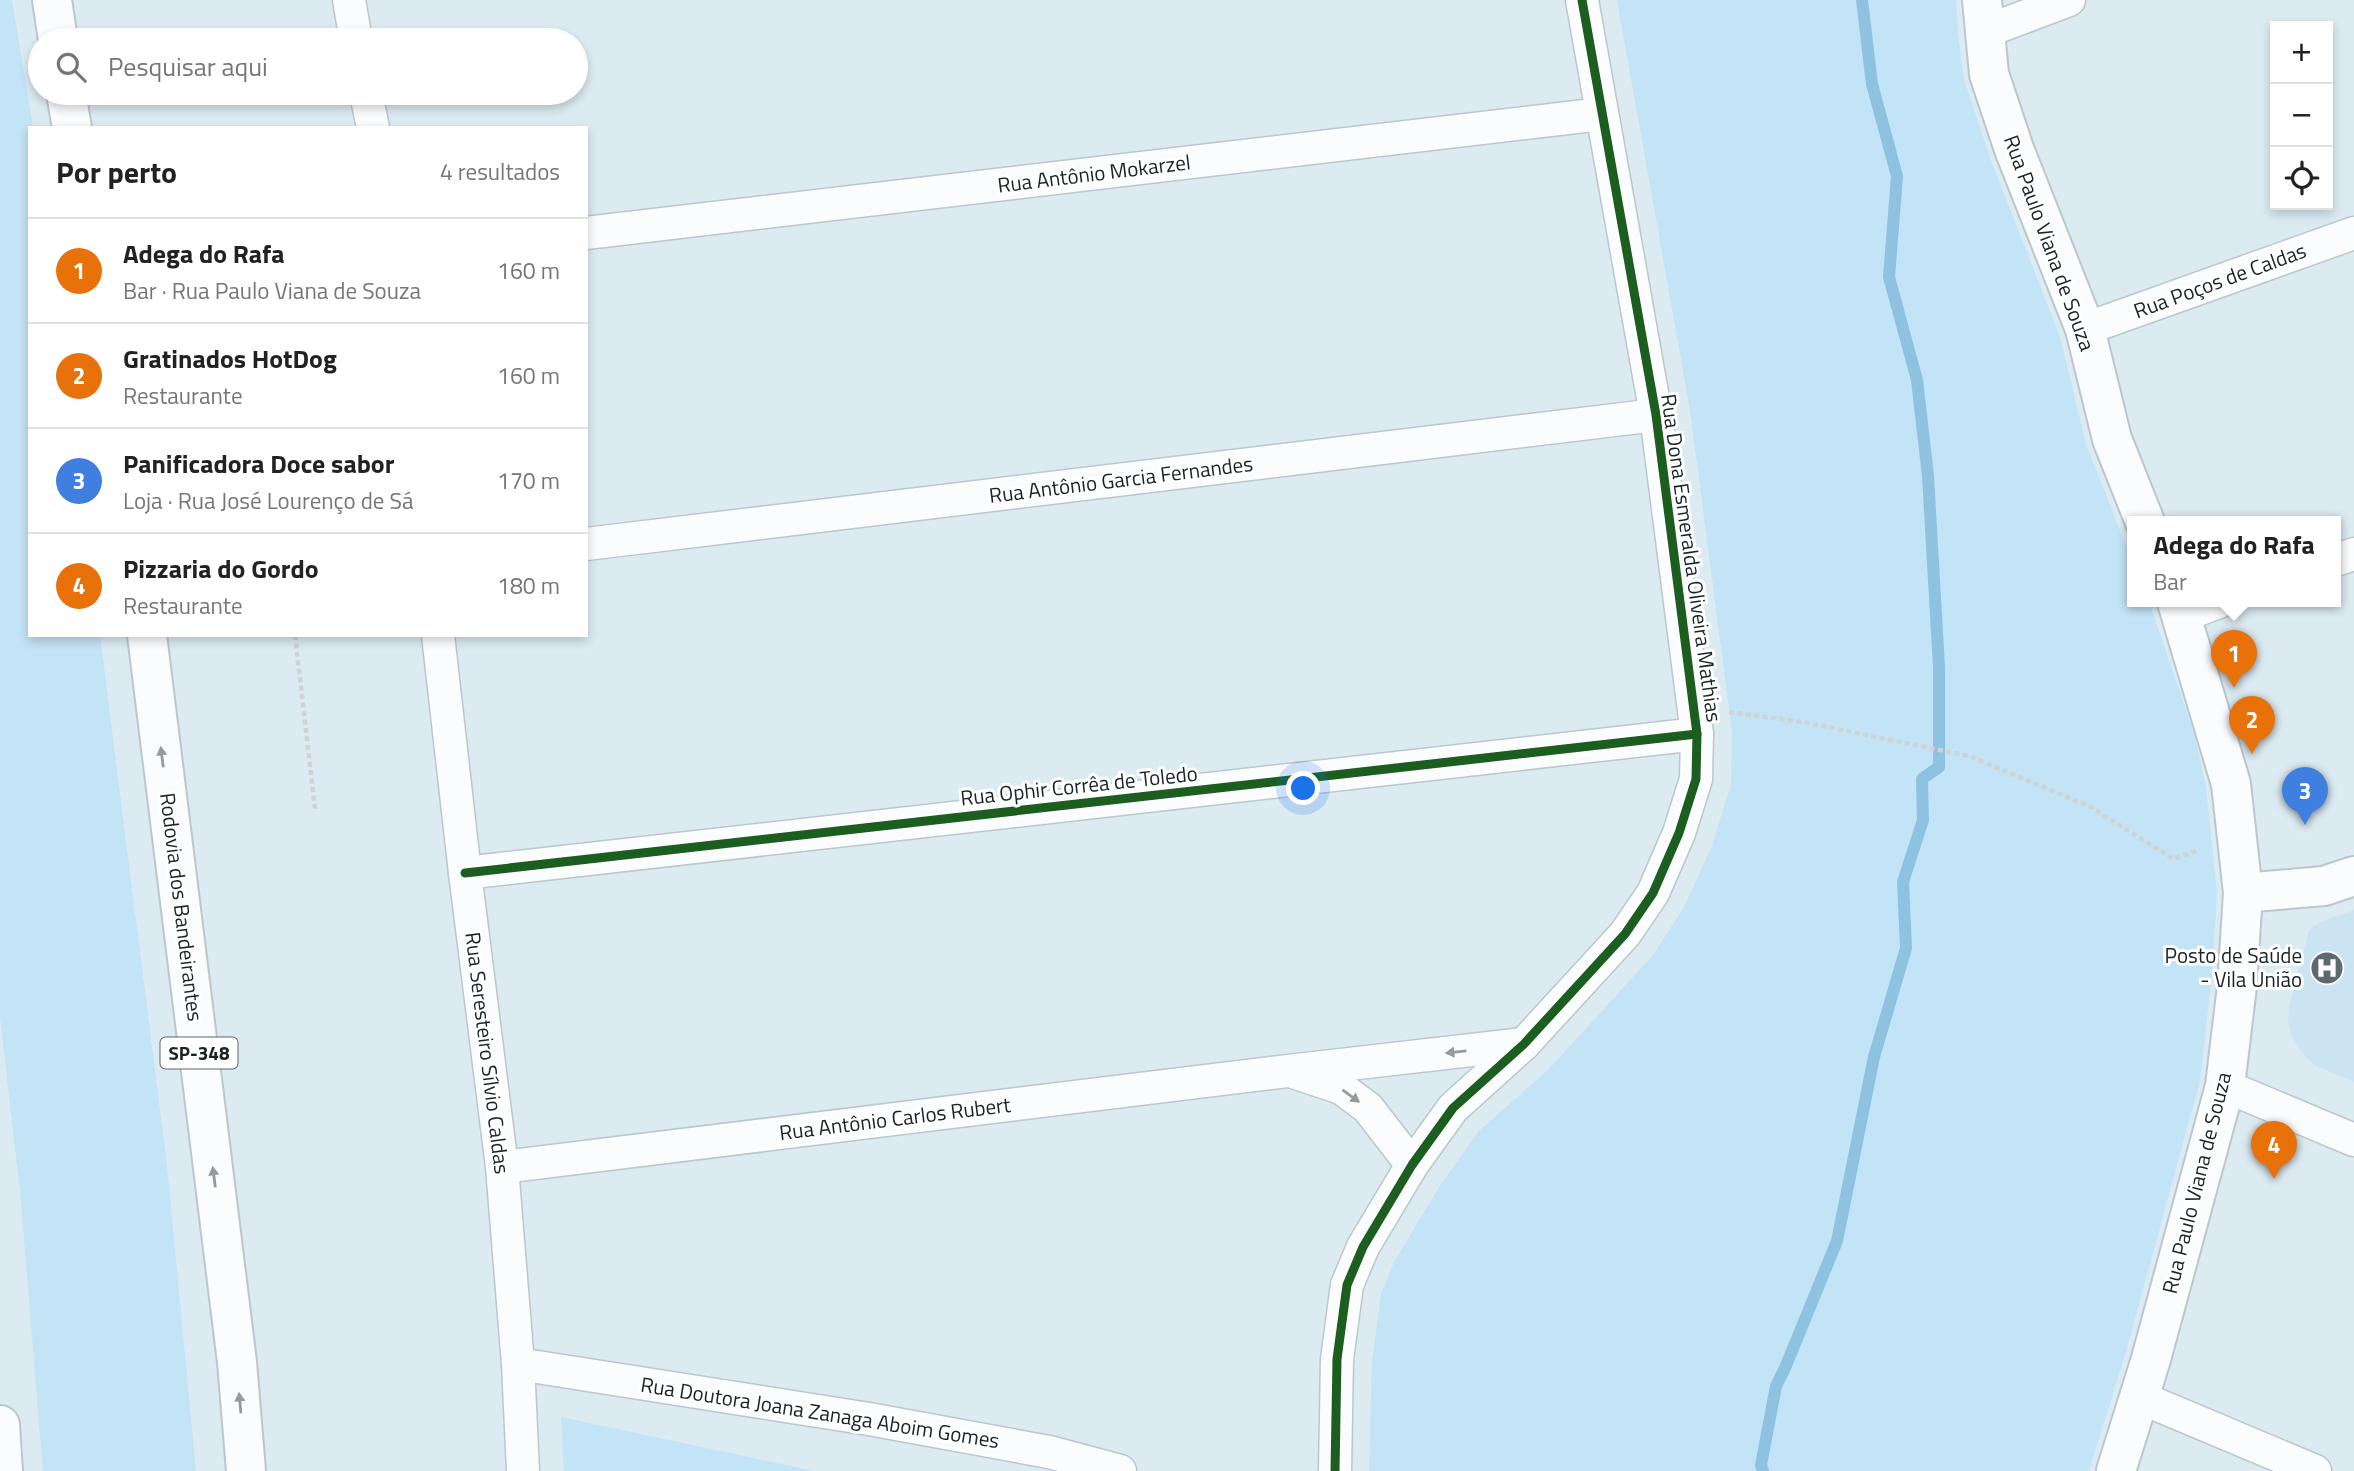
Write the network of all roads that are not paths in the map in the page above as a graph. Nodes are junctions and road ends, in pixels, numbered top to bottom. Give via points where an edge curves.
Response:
1 (52, 0) edge
2 (349, 0) edge
3 (1582, 0) edge
4 (2069, 0) edge
5 (1983, 16) edge
6 (56, 28) edge
7 (354, 28) edge
8 (68, 105) edge
9 (368, 105) edge
10 (1602, 114) junction
11 (72, 126) edge
12 (373, 126) edge
13 (588, 233) edge
14 (2354, 233) edge
15 (2085, 329) junction
16 (1656, 415) junction
17 (2143, 516) edge
18 (588, 544) edge
19 (2179, 609) edge
20 (148, 637) edge
21 (438, 637) edge
22 (1695, 720) junction
23 (465, 873) junction
24 (2354, 876) edge
25 (2243, 893) junction
26 (1524, 1044) junction
27 (1289, 1070) junction
28 (2225, 1086) junction
29 (2354, 1140) edge
30 (1412, 1166) junction
31 (502, 1167) junction
32 (518, 1364) junction
33 (2139, 1397) junction
34 (0, 1425) edge
35 (3, 1471) edge
36 (246, 1471) edge
37 (523, 1471) edge
38 (1120, 1471) edge
39 (1335, 1471) edge
40 (2116, 1471) edge
41 (2315, 1471) edge

1 - 6 main road
2 - 7 street
3 - 10 street, Rua Dona Esmeralda Oliveira Mathias
4 - 5 street
5 - 15 main road, Rua Paulo Viana de Souza via 1989,74
8 - 11 main road
9 - 12 street
10 - 13 street, Rua Antônio Mokarzel
10 - 16 street, Rua Dona Esmeralda Oliveira Mathias
14 - 15 street, Rua Poços de Caldas
15 - 17 main road, Rua Paulo Viana de Souza via 2112,439
16 - 18 street, Rua Antônio Garcia Fernandes
16 - 22 street, Rua Dona Esmeralda Oliveira Mathias
19 - 25 main road, Rua Paulo Viana de Souza via 2231,784
36 -> 20 main road, Rodovia dos Bandeirantes / SP-348 via 237,1362
21 - 23 street, Rua Seresteiro Sílvio Caldas
22 - 23 street, Rua Ophir Corrêa de Toledo
22 - 26 street, Rua Dona Esmeralda Oliveira Mathias via 1696,779 1679,834 1653,893 1625,934
23 - 31 street, Rua Seresteiro Sílvio Caldas
24 - 25 main road via 2324,886
25 - 28 main road, Rua Paulo Viana de Souza
26 -> 27 street, Rua Antônio Carlos Rubert
26 - 30 street, Rua Dona Esmeralda Oliveira Mathias via 1453,1108
27 -> 30 street, Rua Antônio Carlos Rubert via 1341,1088 1368,1108
27 - 31 street, Rua Antônio Carlos Rubert
28 - 29 street
28 - 33 main road, Rua Paulo Viana de Souza
30 - 39 street, Rua Dona Esmeralda Oliveira Mathias via 1363,1247 1348,1285 1337,1359
31 - 32 street, Rua Seresteiro Sílvio Caldas
32 - 37 street, Rua Seresteiro Sílvio Caldas
32 - 38 street, Rua Doutora Joana Zanaga Aboim Gomes via 895,1424 1049,1452
33 - 40 main road, Rua Paulo Viana de Souza
33 - 41 street
34 - 35 main road

